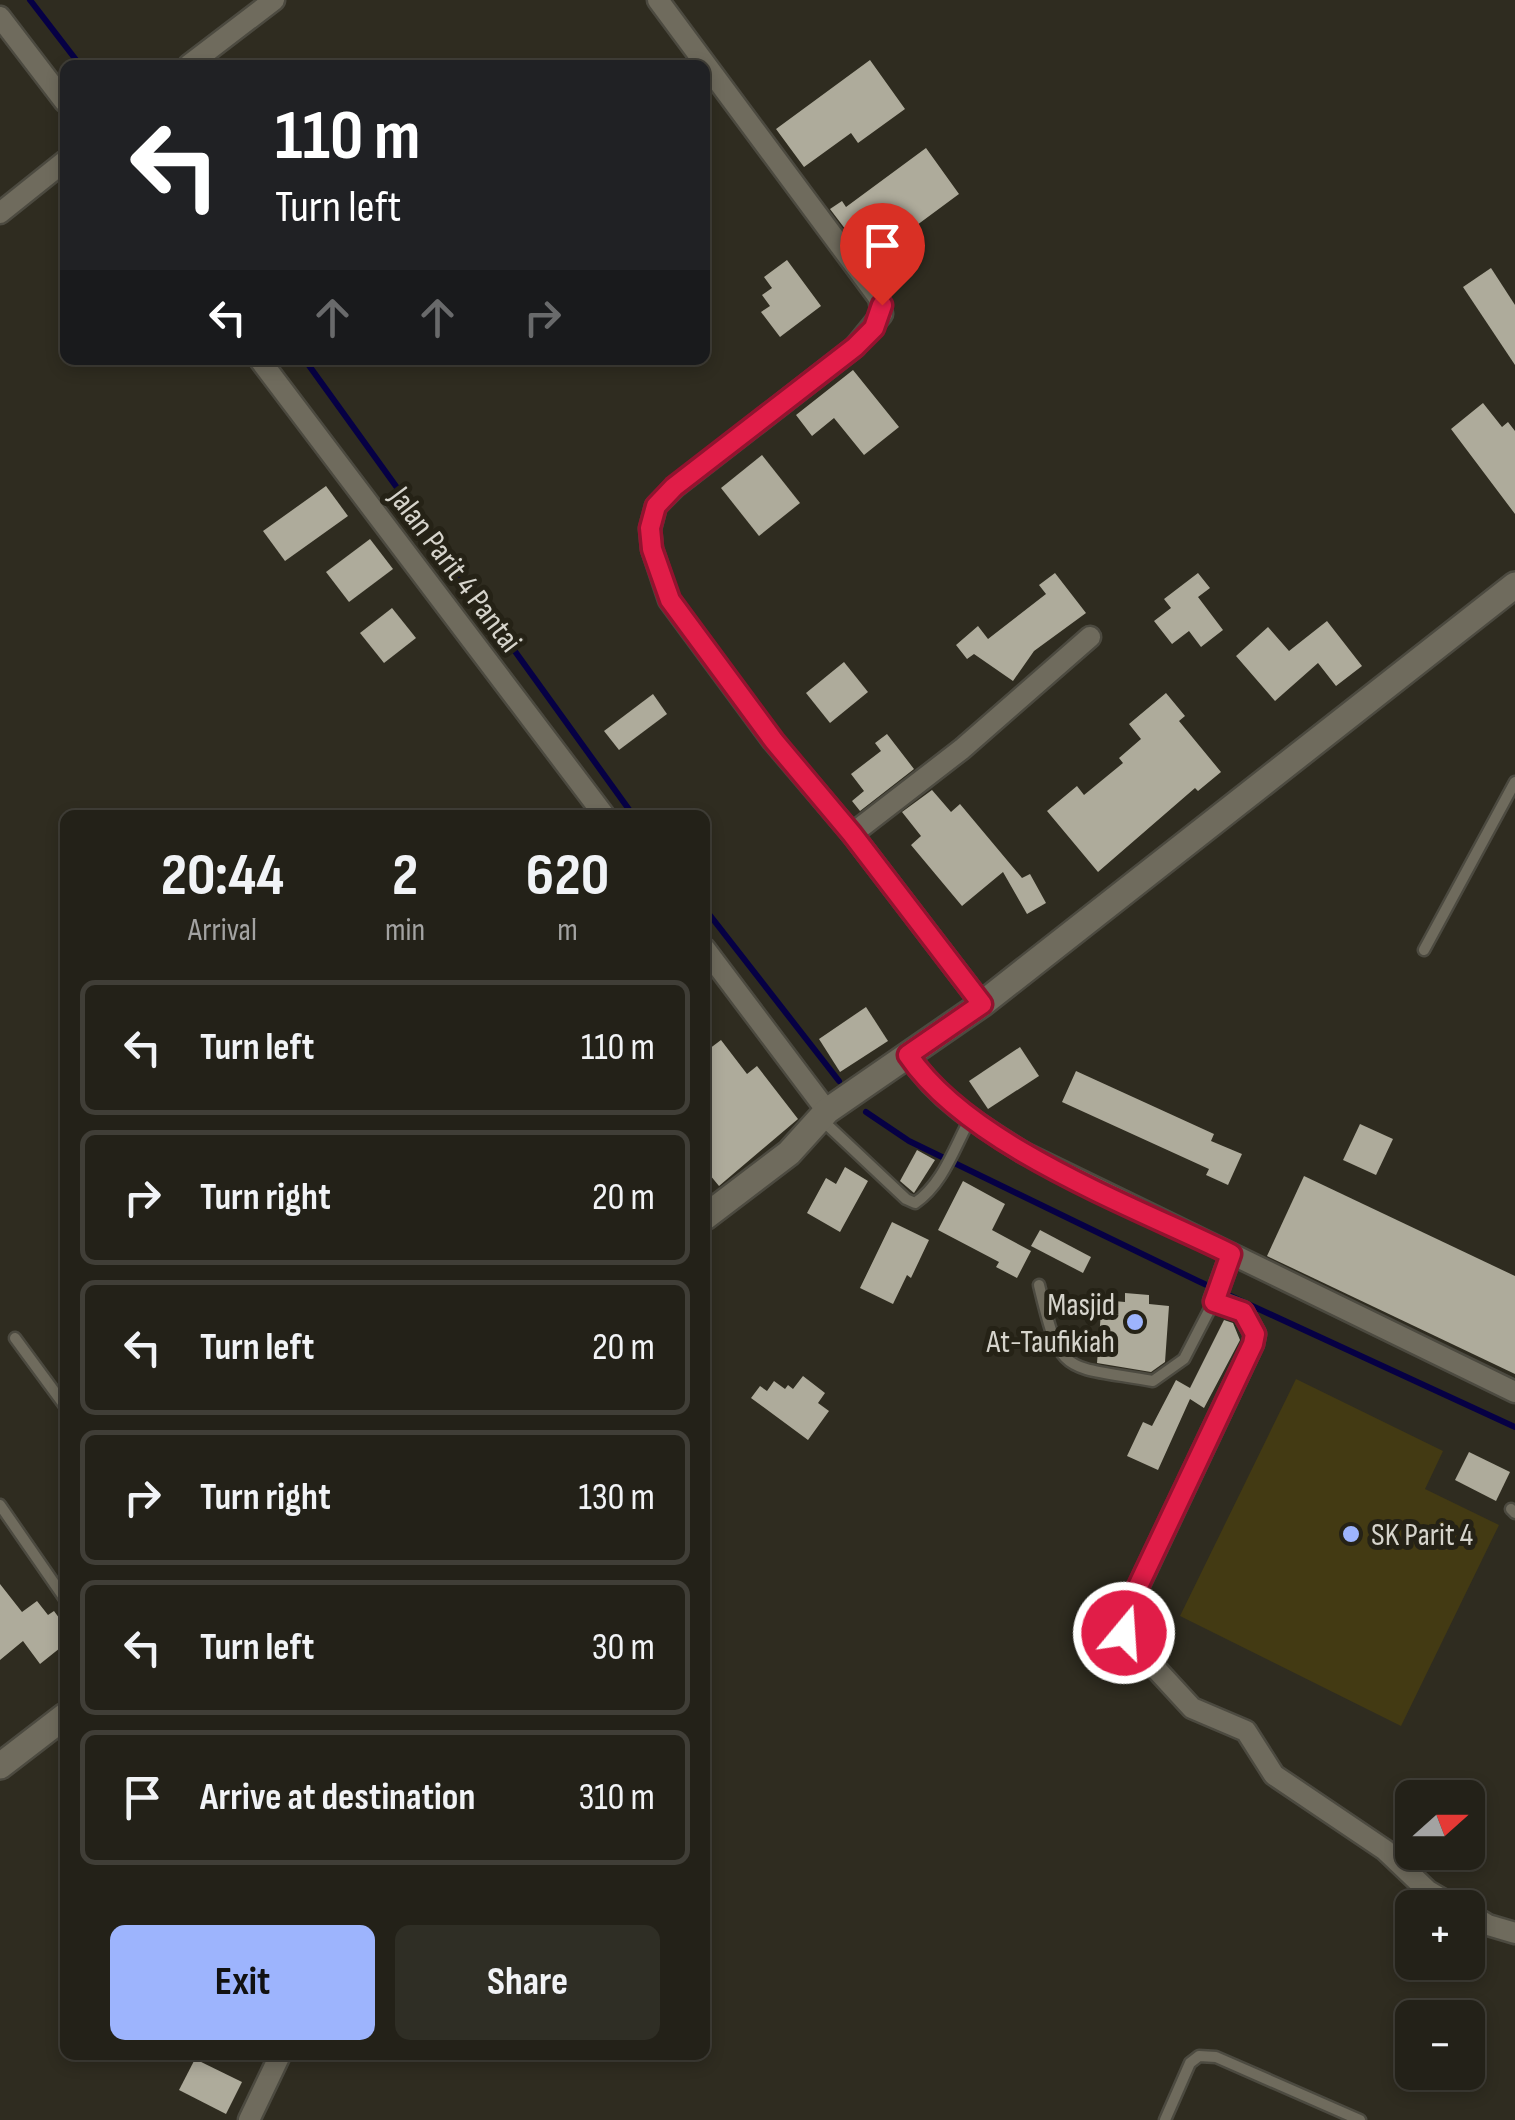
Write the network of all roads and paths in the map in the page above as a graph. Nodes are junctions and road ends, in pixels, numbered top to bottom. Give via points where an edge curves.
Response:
1 (274, 0) edge
2 (658, 0) edge
3 (0, 17) edge
4 (196, 60) edge
5 (702, 60) edge
6 (710, 71) edge
7 (60, 95) edge
8 (60, 165) edge
9 (0, 213) edge
10 (264, 365) edge
11 (1515, 585) edge
12 (1090, 637) dead end
13 (1513, 790) edge
14 (600, 810) edge
15 (852, 834) junction
16 (1424, 950) dead end
17 (710, 956) edge
18 (982, 1004) junction
19 (908, 1055) junction
20 (824, 1115) junction
21 (970, 1119) junction
22 (710, 1213) edge
23 (1231, 1254) junction
24 (1039, 1284) dead end
25 (1218, 1291) junction
26 (15, 1338) dead end
27 (1515, 1392) edge
28 (60, 1399) edge
29 (0, 1505) edge
30 (60, 1592) edge
31 (60, 1720) edge
32 (0, 1766) edge
33 (1428, 1890) edge
34 (1485, 1924) edge
35 (1515, 1933) edge
36 (278, 2060) edge
37 (250, 2120) edge
38 (1166, 2120) edge
39 (1360, 2120) edge

1 - 4 street
2 - 5 street
3 - 7 street
6 - 15 street via 882,305 874,328 855,347 656,506 652,549 670,600
8 - 9 street
10 - 14 street, Jalan Parit 4 Pantai
11 - 18 street
12 - 15 street
13 - 16 lane
15 - 18 street
17 - 20 street
18 - 19 street
19 - 20 street
19 - 21 street
20 - 21 lane via 914,1203 928,1195
20 - 22 street via 789,1153
21 - 23 street via 1024,1153
23 - 25 street
23 - 27 street
24 - 25 lane via 1053,1345 1064,1358 1077,1368 1153,1381 1184,1360
25 - 33 street via 1243,1312 1253,1344 1123,1618 1124,1633 1192,1708 1246,1730 1274,1776 1384,1850
26 - 28 lane
29 - 30 lane
31 - 32 street
34 - 35 street
36 - 37 street
38 - 39 lane via 1190,2062 1200,2056 1216,2057

